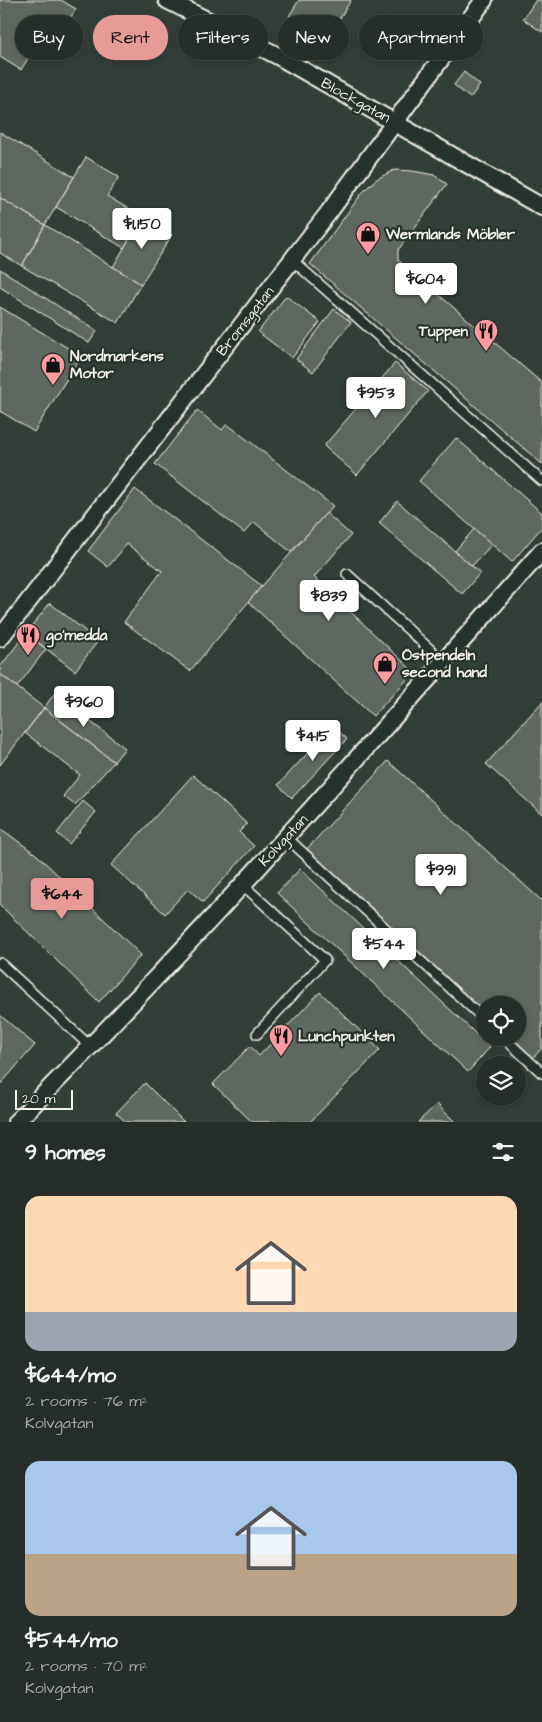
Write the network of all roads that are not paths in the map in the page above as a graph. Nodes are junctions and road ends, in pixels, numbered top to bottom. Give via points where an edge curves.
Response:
1 (167, 0) edge
2 (484, 0) edge
3 (396, 122) junction
4 (542, 207) edge
5 (292, 260) junction
6 (542, 480) edge
7 (542, 551) edge
8 (347, 574) dead end
9 (0, 638) edge
10 (444, 662) junction
11 (286, 837) junction
12 (242, 884) junction
13 (0, 963) edge
14 (476, 1012) edge
15 (257, 1034) dead end
16 (513, 1046) edge
17 (91, 1047) junction
18 (542, 1073) edge
19 (16, 1122) edge

1 - 3 street, Blockgatan via 278,56
2 - 3 street, Bromsgatan
3 - 4 street, Blockgatan
3 - 5 street, Bromsgatan
5 - 6 lane
5 - 9 street, Bromsgatan
7 - 10 street, Kolvgatan
8 - 10 lane
10 - 11 street, Kolvgatan
11 - 12 street, Kolvgatan
11 - 14 lane
12 - 15 lane via 325,960
12 - 17 street, Kolvgatan
13 - 17 lane
16 - 18 lane
17 - 19 street, Kolvgatan

